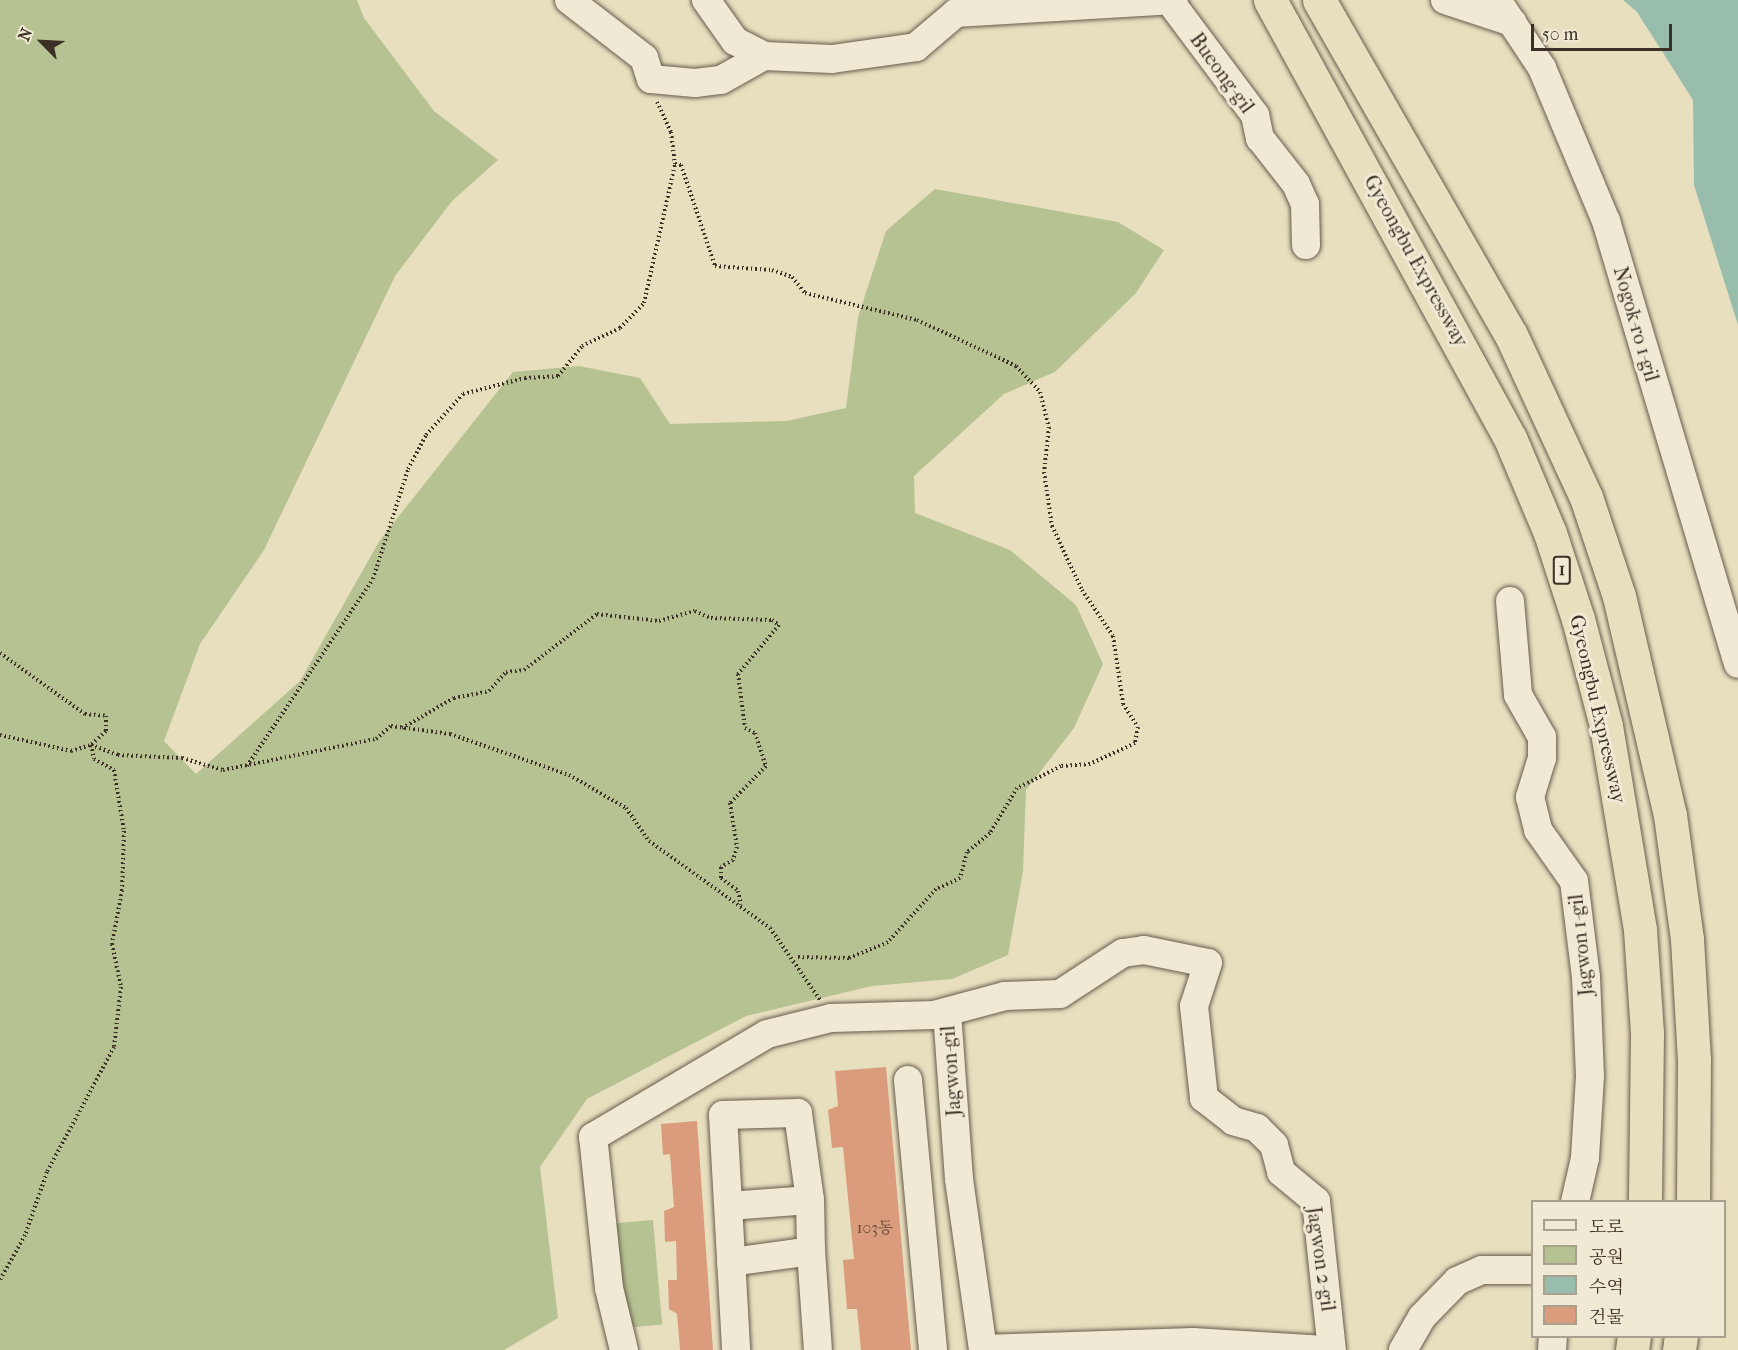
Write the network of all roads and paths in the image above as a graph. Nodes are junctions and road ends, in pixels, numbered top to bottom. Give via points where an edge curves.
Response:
1 (569, 0) edge
2 (706, 0) edge
3 (1169, 0) edge
4 (1174, 0) edge
5 (1270, 0) edge
6 (1318, 0) edge
7 (1445, 0) edge
8 (948, 7) edge
9 (1504, 11) edge
10 (764, 56) junction
11 (651, 79) junction
12 (675, 164) junction
13 (1306, 245) dead end
14 (1510, 601) dead end
15 (0, 653) edge
16 (1738, 664) edge
17 (401, 728) junction
18 (0, 735) edge
19 (91, 745) junction
20 (247, 766) junction
21 (741, 905) junction
22 (796, 957) junction
23 (947, 1012) junction
24 (831, 1018) junction
25 (908, 1080) dead end
26 (810, 1200) junction
27 (1575, 1200) edge
28 (1645, 1200) edge
29 (1693, 1200) edge
30 (729, 1206) junction
31 (811, 1251) junction
32 (731, 1262) junction
33 (1531, 1270) edge
34 (0, 1280) edge
35 (1125, 1347) edge
36 (624, 1350) edge
37 (736, 1350) edge
38 (818, 1350) edge
39 (933, 1350) edge
40 (1325, 1350) edge
41 (1332, 1350) edge
42 (1403, 1350) edge

1 - 11 street via 644,58
2 - 10 street via 735,41
3 - 4 street
3 - 8 street
3 - 13 street, Bueong-gil via 1255,115 1260,138 1296,184 1305,204
5 - 28 highway, Gyeongbu Expressway / 1 via 1510,438 1550,533 1578,619 1606,726 1640,930 1647,1034
6 - 29 highway via 1516,344 1586,496 1619,596 1670,815 1687,939 1694,1059
7 - 9 street
8 - 10 street via 916,47 832,59
9 - 16 street, Nogok-ro 1-gil via 1542,68 1606,221
10 - 11 street via 721,80
11 - 12 path via 671,132
12 - 20 path via 644,303 620,328 582,346 558,376 525,378 462,394 426,435 404,479 373,579
12 - 22 path via 681,165 715,266 772,270 792,277 805,293 917,320 1016,366 1040,392 1049,427 1044,472 1052,526 1082,590 1113,636 1123,704 1138,727 1135,743 1090,764 1061,766 1017,788 990,833 967,852 960,878 936,889 888,942 849,958
14 - 27 street, Jagwon 1-gil via 1518,695 1542,737 1542,758 1530,797 1538,830 1574,881 1586,977 1590,1076 1585,1158
15 - 19 path via 85,714 106,716 106,731
17 - 20 path via 391,726 376,738
17 - 21 path via 450,734 569,775 626,808 649,841
17 - 21 path via 454,698 489,691 506,672 524,670 597,614 659,621 695,611 711,618 772,620 779,625 738,674 745,728 755,734 766,766 730,802 736,847 733,860 721,867 721,878 738,891
18 - 19 path via 71,751
19 - 20 path via 118,755 182,758 223,770
19 - 34 path via 94,759 114,770 124,831 123,890 112,944 120,1014 114,1047 47,1172 25,1235
21 - 22 path
22 - 24 path
23 - 24 street, Jagwon-gil
23 - 35 street, Jagwon-gil via 959,1179 983,1349
23 - 41 street, Jagwon 2-gil via 1005,996 1060,994 1123,953 1144,950 1208,963 1194,1006 1204,1098 1233,1121 1257,1128 1274,1145 1281,1172 1316,1200
24 - 36 street, Jagwon-gil via 767,1034 593,1137 609,1288
25 - 39 street
26 - 30 street
26 - 30 street via 798,1113 723,1115
26 - 31 street
30 - 32 street
31 - 32 street
31 - 38 street
32 - 37 street
33 - 42 street via 1501,1268 1457,1281 1422,1317
35 - 40 street, Jagwon-gil via 1193,1342

